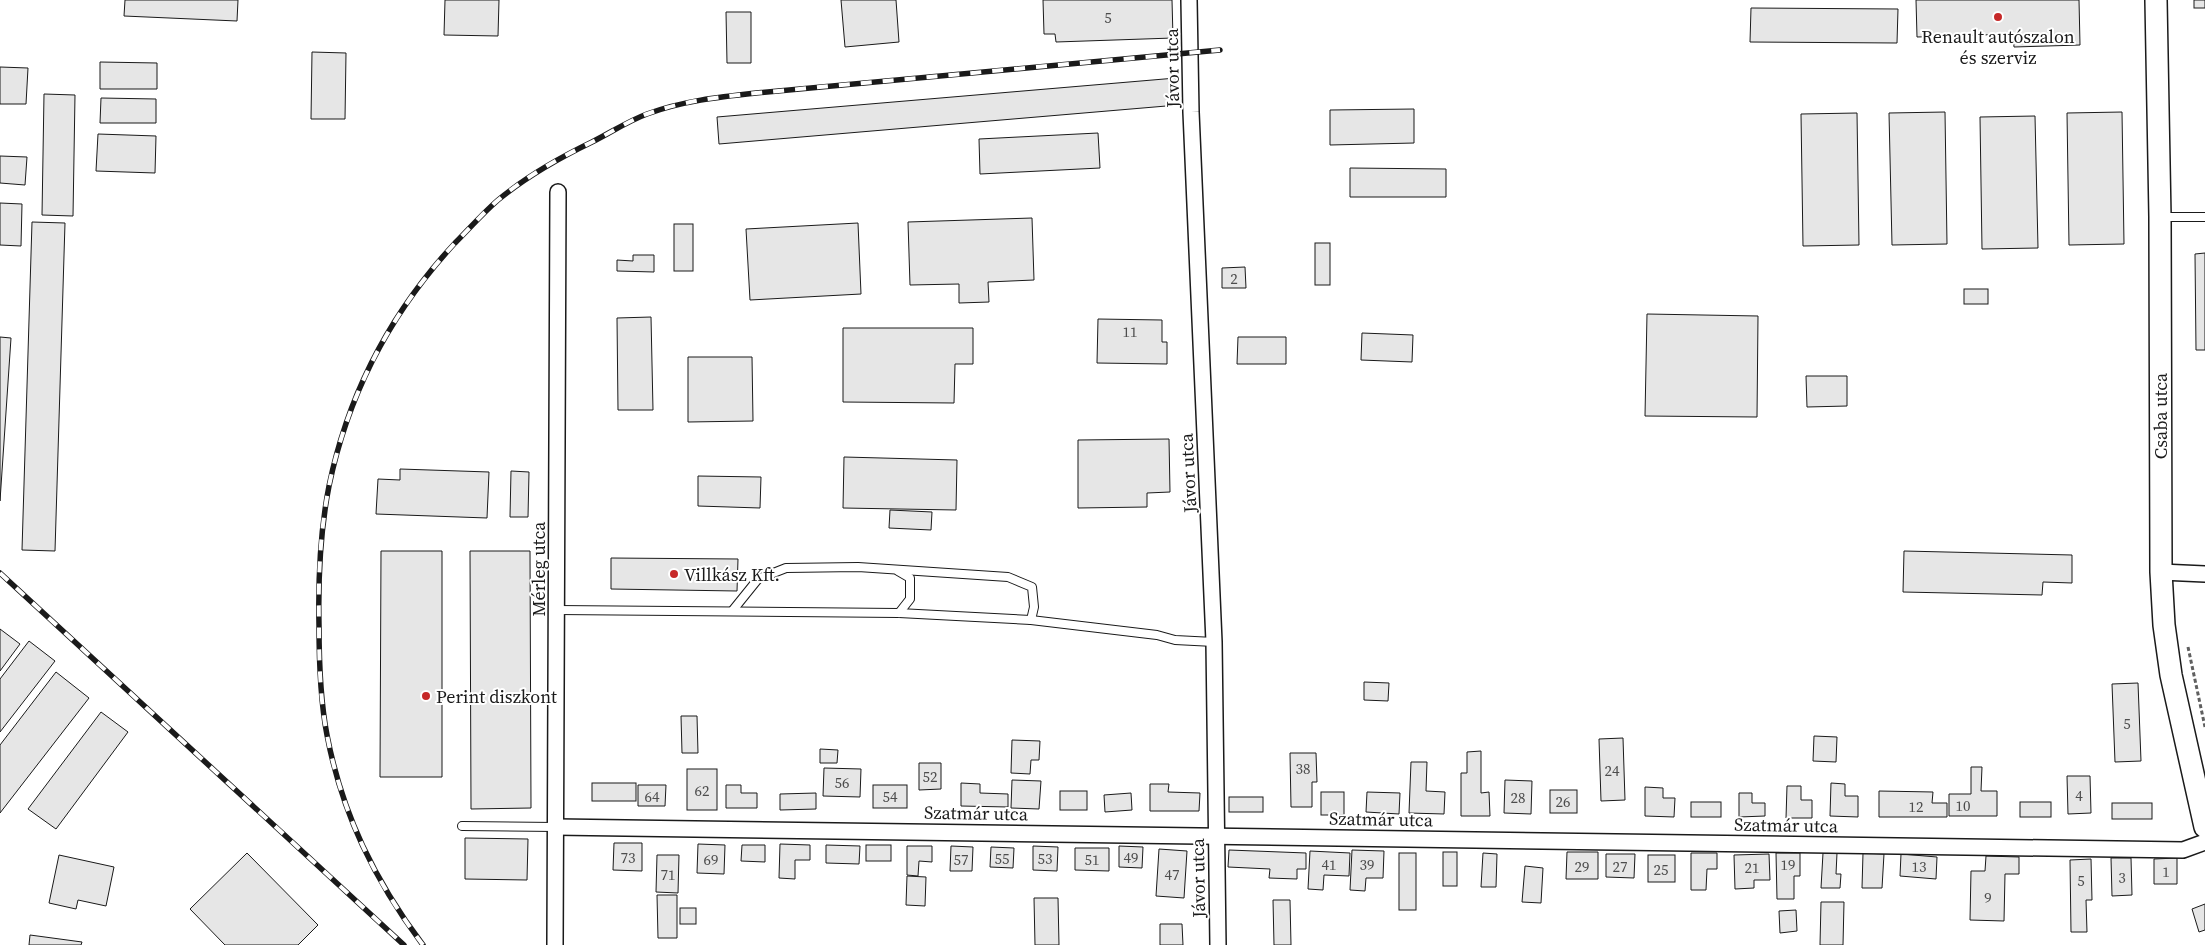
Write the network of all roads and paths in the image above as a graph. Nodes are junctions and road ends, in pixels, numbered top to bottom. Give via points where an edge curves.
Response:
1 (1189, 0) edge
2 (2156, 0) edge
3 (558, 192) dead end
4 (2160, 217) junction
5 (2205, 217) edge
6 (896, 570) junction
7 (2161, 572) junction
8 (2205, 574) edge
9 (557, 610) junction
10 (733, 610) junction
11 (899, 613) junction
12 (1031, 620) junction
13 (2186, 638) dead end
14 (1214, 642) junction
15 (2205, 727) edge
16 (462, 826) dead end
17 (556, 827) junction
18 (2205, 827) edge
19 (1216, 835) junction
20 (2205, 842) edge
21 (554, 945) edge
22 (1218, 945) edge

1 - 14 street, Jávor utca
2 - 4 street, Csaba utca
3 - 9 street, Mérleg utca
4 - 5 lane
4 - 7 street, Csaba utca
6 - 10 lane via 786,568 758,580
6 - 11 lane via 910,578 910,600
6 - 12 lane via 1008,577 1032,586 1034,607
7 - 8 street
7 - 18 street, Csaba utca via 2171,675
9 - 10 lane
9 - 17 street, Mérleg utca
10 - 11 lane
11 - 12 lane
12 - 14 lane via 1175,640
13 - 15 path
14 - 19 street, Jávor utca
16 - 17 lane
17 - 19 street, Szatmár utca
17 - 21 street, Mérleg utca
19 - 20 street, Szatmár utca via 2183,850
19 - 22 street, Jávor utca

